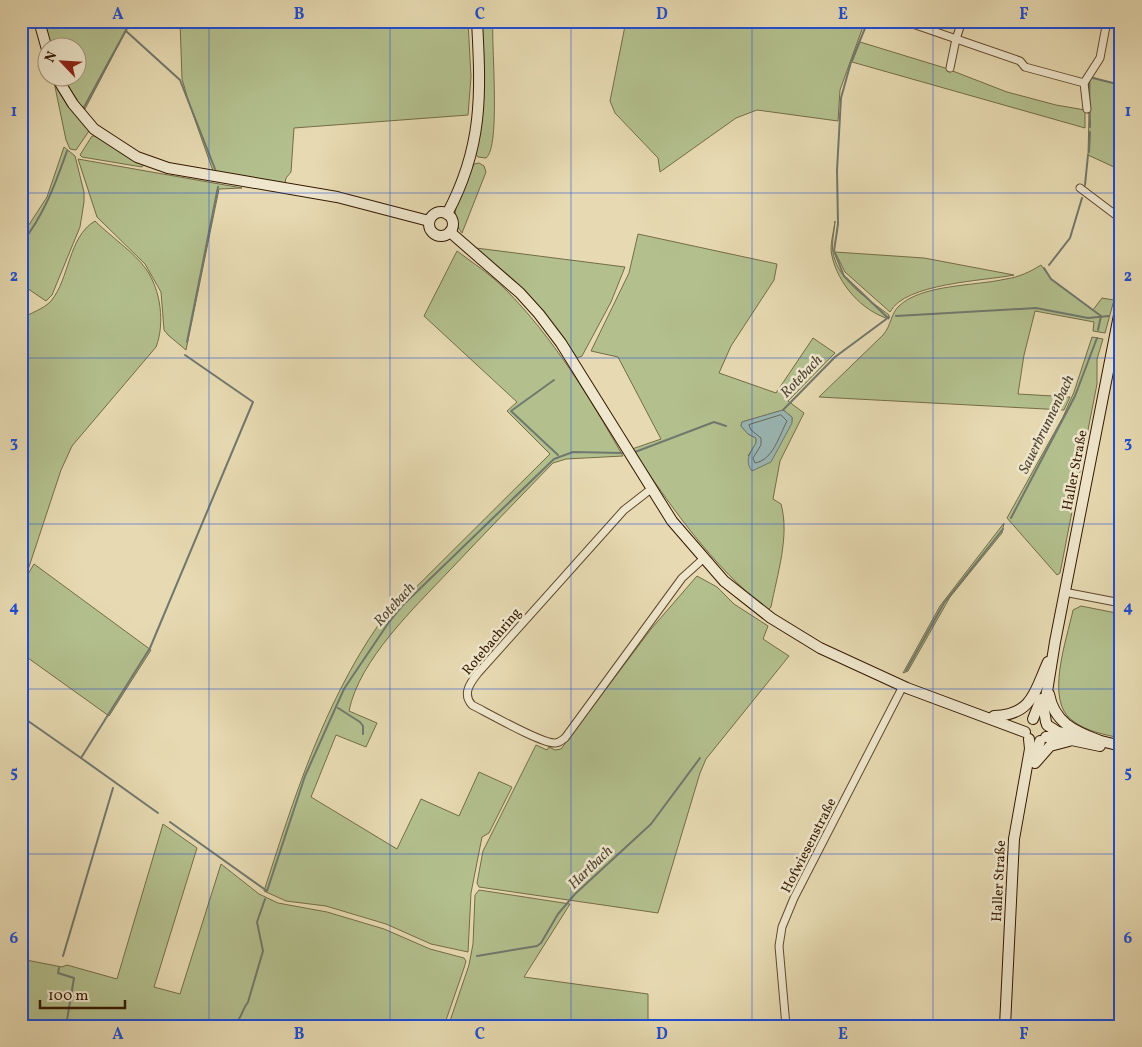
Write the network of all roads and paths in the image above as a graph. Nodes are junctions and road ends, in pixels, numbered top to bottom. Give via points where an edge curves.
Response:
1 (39, 21) edge
2 (477, 21) edge
3 (962, 21) edge
4 (1107, 21) edge
5 (907, 22) edge
6 (44, 38) edge
7 (956, 39) junction
8 (950, 68) dead end
9 (1084, 83) junction
10 (63, 88) edge
11 (1087, 109) dead end
12 (1080, 188) dead end
13 (447, 214) junction
14 (1121, 219) edge
15 (429, 221) junction
16 (450, 232) junction
17 (1121, 304) edge
18 (651, 489) junction
19 (703, 559) junction
20 (1064, 592) junction
21 (1121, 604) edge
22 (1055, 642) junction
23 (1051, 656) junction
24 (903, 686) junction
25 (1048, 688) junction
26 (970, 712) junction
27 (994, 716) junction
28 (1046, 724) junction
29 (1029, 728) junction
30 (1043, 739) junction
31 (1098, 740) junction
32 (1075, 741) junction
33 (1121, 746) edge
34 (1121, 750) edge
35 (1033, 765) junction
36 (786, 1026) edge
37 (1005, 1026) edge
38 (1011, 1026) edge

1 - 6 main road
2 - 13 main road via 481,86 475,141
3 - 7 street
4 - 9 street via 1100,58
5 - 7 street
7 - 8 street
7 - 9 street via 1020,61 1025,67
9 - 11 street
10 - 15 main road via 72,104 94,128 137,157 168,168 337,197
12 - 14 street
13 - 15 main road via 435,214
13 - 16 main road via 452,222
15 - 16 main road via 430,229 436,235 445,236
16 - 18 main road via 520,293 539,314 561,343
17 - 20 main road, Haller Straße
18 - 19 main road
18 - 19 street, Rotebachring via 618,516 484,666 471,682 466,693 468,700 538,738 560,742 682,578
19 - 24 main road via 738,593 790,630 834,655
20 - 21 street
20 - 22 main road, Haller Straße
22 - 23 main road, Haller Straße
22 - 25 main road, Haller Straße
23 - 27 main road via 1030,702 1010,714
23 - 29 main road, Haller Straße via 1038,709
24 - 26 main road
24 - 36 street, Hofwiesenstraße via 782,927 778,960
25 - 28 main road, Haller Straße via 1044,710
25 - 31 main road via 1053,708 1063,722
26 - 27 main road
26 - 29 main road
27 - 29 main road
28 - 29 main road via 1040,719
28 - 30 main road, Haller Straße via 1048,731
28 - 31 main road via 1058,732
29 - 30 main road
29 - 37 main road, Haller Straße via 1030,750 1012,861
30 - 32 main road via 1052,736
30 - 35 main road, Haller Straße
31 - 33 main road
32 - 34 main road
32 - 35 main road via 1050,746
35 - 38 main road, Haller Straße via 1018,848

